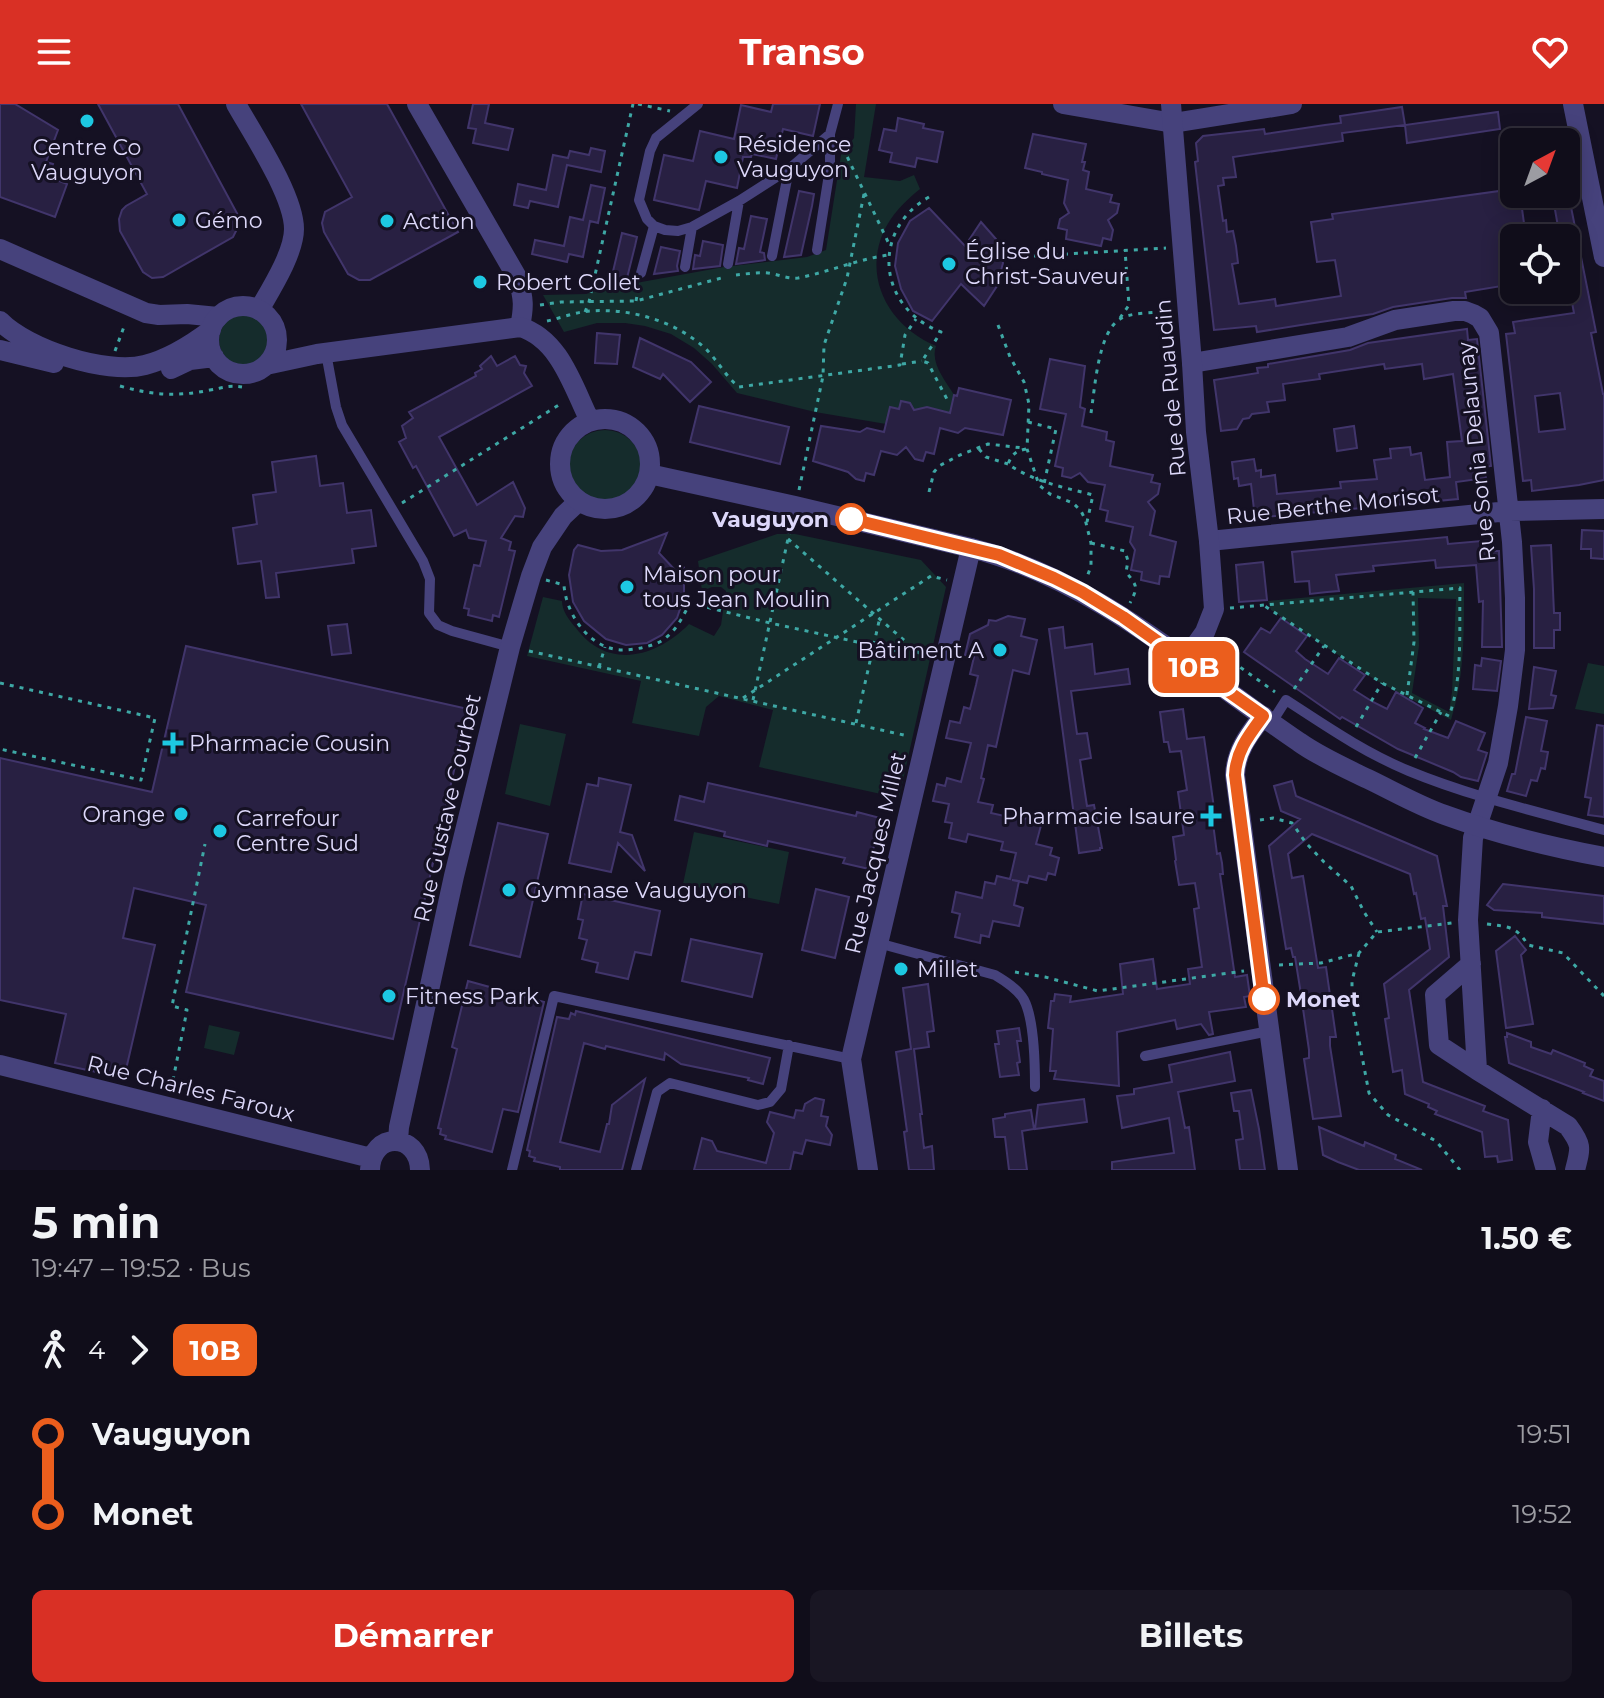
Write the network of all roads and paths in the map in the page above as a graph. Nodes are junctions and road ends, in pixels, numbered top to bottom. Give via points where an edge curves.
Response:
1 (236, 104) edge
2 (417, 104) edge
3 (636, 104) edge
4 (698, 104) edge
5 (838, 104) edge
6 (1063, 104) edge
7 (1292, 104) edge
8 (1573, 104) edge
9 (1172, 113) edge
10 (685, 114) junction
11 (830, 134) junction
12 (789, 169) junction
13 (864, 194) junction
14 (929, 197) dead end
15 (739, 201) junction
16 (654, 226) junction
17 (692, 227) junction
18 (1182, 246) junction
19 (890, 247) junction
20 (0, 249) edge
21 (817, 250) dead end
22 (1125, 250) junction
23 (889, 255) junction
24 (772, 256) dead end
25 (1034, 256) dead end
26 (1604, 257) edge
27 (728, 264) dead end
28 (850, 265) junction
29 (685, 267) dead end
30 (641, 273) dead end
31 (589, 302) junction
32 (131, 307) junction
33 (524, 307) junction
34 (1187, 309) junction
35 (259, 310) junction
36 (585, 312) junction
37 (1120, 318) junction
38 (916, 319) junction
39 (0, 321) edge
40 (214, 324) junction
41 (998, 325) dead end
42 (520, 327) junction
43 (276, 332) junction
44 (0, 350) edge
45 (322, 354) junction
46 (214, 357) junction
47 (922, 361) junction
48 (1192, 363) junction
49 (266, 365) junction
50 (900, 365) junction
51 (111, 371) junction
52 (823, 376) junction
53 (242, 387) dead end
54 (577, 394) junction
55 (949, 403) dead end
56 (1091, 413) dead end
57 (590, 421) junction
58 (1028, 422) junction
59 (979, 449) junction
60 (1027, 449) junction
61 (1008, 464) junction
62 (649, 474) junction
63 (1037, 479) junction
64 (1044, 482) junction
65 (1043, 488) junction
66 (929, 492) dead end
67 (579, 501) junction
68 (795, 506) junction
69 (392, 509) junction
70 (1604, 509) edge
71 (1509, 511) junction
72 (1087, 526) junction
73 (788, 539) junction
74 (1209, 541) junction
75 (1091, 543) junction
76 (971, 548) junction
77 (531, 576) junction
78 (961, 584) junction
79 (1082, 592) junction
80 (1413, 592) junction
81 (1263, 605) junction
82 (1214, 609) junction
83 (874, 613) junction
84 (880, 617) junction
85 (1123, 617) junction
86 (770, 623) junction
87 (836, 638) junction
88 (1200, 638) junction
89 (1325, 645) junction
90 (606, 646) junction
91 (873, 646) junction
92 (510, 647) junction
93 (923, 657) junction
94 (1185, 660) junction
95 (945, 661) junction
96 (599, 667) junction
97 (0, 683) edge
98 (1382, 683) junction
99 (756, 689) junction
100 (1407, 695) junction
101 (743, 698) junction
102 (753, 700) junction
103 (1286, 700) junction
104 (1441, 712) junction
105 (1268, 719) junction
106 (855, 724) junction
107 (925, 740) junction
108 (1348, 740) junction
109 (0, 749) edge
110 (1408, 771) junction
111 (1487, 799) junction
112 (1241, 824) junction
113 (1477, 826) junction
114 (1604, 830) edge
115 (205, 844) dead end
116 (1604, 857) edge
117 (1468, 920) junction
118 (1377, 932) junction
119 (878, 943) junction
120 (1359, 953) junction
121 (1471, 964) junction
122 (1260, 968) junction
123 (995, 975) junction
124 (1604, 996) edge
125 (1269, 1031) junction
126 (789, 1045) junction
127 (1145, 1056) dead end
128 (851, 1059) junction
129 (0, 1065) edge
130 (1477, 1070) junction
131 (1035, 1087) dead end
132 (168, 1107) junction
133 (1542, 1109) junction
134 (398, 1141) junction
135 (371, 1164) edge
136 (420, 1170) edge
137 (512, 1170) edge
138 (636, 1170) edge
139 (868, 1170) edge
140 (1288, 1170) edge
141 (1460, 1170) edge
142 (1546, 1170) edge
143 (1575, 1170) edge

1 - 35 street via 288,199 294,230 285,262
2 - 33 street via 518,279
3 - 10 path
3 - 31 path
4 - 10 lane
5 - 11 lane
6 - 9 street
7 - 9 street
8 - 26 street
9 - 18 street, Rue de Ruaudin
10 - 16 lane via 656,138 650,151 639,200
11 - 12 lane
11 - 13 path via 840,142
11 - 21 lane
12 - 15 lane
12 - 24 lane
13 - 19 path
13 - 28 path
14 - 19 path via 903,219
15 - 17 lane
15 - 27 lane
16 - 17 lane via 678,231
16 - 30 lane
17 - 29 lane
18 - 22 path
18 - 34 street, Rue de Ruaudin
19 - 23 path
20 - 32 street
22 - 25 path
22 - 37 path via 1129,305
23 - 28 path
23 - 38 path via 894,290
28 - 31 path via 791,278 746,274 636,301
28 - 52 path via 824,345
31 - 33 path
31 - 36 path
32 - 40 street via 159,315 187,314
32 - 51 path
33 - 42 street
34 - 37 path
34 - 48 street, Rue de Ruaudin
35 - 40 street via 237,306
35 - 43 street
36 - 42 path
36 - 52 path via 641,316 681,331 707,350 739,387
37 - 56 path via 1100,348
38 - 47 path via 941,332
38 - 50 path via 905,335
39 - 51 street via 22,339
40 - 46 street via 209,343
40 - 51 street via 189,347
41 - 58 path via 1024,382
42 - 45 street
42 - 54 street via 553,349
43 - 45 street via 294,346
43 - 49 street via 276,350
44 - 51 street
45 - 49 street
45 - 69 lane via 342,425
46 - 49 street via 225,369 239,373
46 - 51 street via 139,378
47 - 50 path
47 - 55 path
48 - 71 street, Rue Sonia Delaunay via 1348,337 1382,323 1429,314 1473,314 1485,326 1491,345
48 - 74 street, Rue de Ruaudin
50 - 52 path
51 - 53 path via 110,383 156,395
52 - 68 path
54 - 57 street
54 - 69 path
57 - 62 street via 608,418 637,432 649,454
57 - 67 street via 569,436 560,457 564,482
58 - 60 path
58 - 64 path via 1056,429
59 - 60 path via 988,444
59 - 61 path
59 - 66 path via 939,466
60 - 61 path via 1016,451
60 - 63 path
61 - 63 path
62 - 67 street via 628,503 605,509
62 - 68 street
63 - 64 path
63 - 65 path
64 - 65 path
64 - 72 path via 1093,495
65 - 72 path via 1073,503
67 - 77 street, Rue Gustave Courbet via 542,547
68 - 73 path
68 - 76 street
69 - 92 lane via 423,561 430,579 429,613 438,625
70 - 71 street, Rue Berthe Morisot
71 - 74 street, Rue Berthe Morisot
71 - 111 street, Rue Sonia Delaunay via 1515,650
72 - 75 path
73 - 83 path
73 - 86 path
74 - 82 street, Rue de Ruaudin
75 - 79 path via 1091,566
75 - 85 path via 1125,551 1126,572 1136,591
76 - 78 street, Rue Jacques Millet
76 - 79 street
77 - 90 path via 564,585 575,619
77 - 92 street, Rue Gustave Courbet
78 - 83 path via 931,576
78 - 95 street, Rue Jacques Millet
79 - 85 street
80 - 81 path
80 - 100 path
80 - 104 path via 1460,588 1454,704 1449,716
81 - 82 path
81 - 89 path
82 - 88 street, Rue de Ruaudin
83 - 84 path
83 - 87 path
84 - 91 path
84 - 93 path
85 - 94 street
86 - 87 path
86 - 90 path via 690,603 662,641 621,650
86 - 99 path
87 - 91 path
87 - 99 path
88 - 94 street, Rue de Ruaudin
88 - 103 path
89 - 98 path
89 - 103 path
90 - 96 path
91 - 93 path
91 - 106 path
92 - 96 path
92 - 134 street, Rue Gustave Courbet
93 - 95 path
94 - 105 street
95 - 107 street, Rue Jacques Millet
96 - 101 path
97 - 109 path via 155,718 141,780
98 - 100 path
98 - 108 path
99 - 101 path
99 - 102 path
100 - 104 path
101 - 102 path
102 - 106 path
103 - 105 lane
103 - 108 lane
104 - 110 path
105 - 112 street via 1245,739 1236,763
105 - 113 street via 1337,764
106 - 107 path
107 - 119 street, Rue Jacques Millet
108 - 110 lane
110 - 111 lane
111 - 113 street, Rue Sonia Delaunay
111 - 114 lane
112 - 118 path via 1273,818 1292,823 1351,886
112 - 122 street
113 - 116 street
113 - 117 street, Rue Sonia Delaunay
115 - 132 path via 172,1006 187,1010
117 - 118 path
117 - 121 street, Rue Sonia Delaunay
117 - 124 path via 1506,927 1520,933 1528,945 1563,953
118 - 120 path
119 - 123 lane
119 - 128 street, Rue Jacques Millet
120 - 122 path via 1321,963
120 - 141 path via 1352,1004 1369,1093 1388,1115 1436,1141
121 - 130 street, Rue Sonia Delaunay
121 - 130 street via 1435,995 1439,1045
122 - 123 path via 1098,991 1015,972
122 - 125 street
123 - 131 lane via 1024,999 1035,1052
125 - 127 lane
125 - 140 street
126 - 128 lane
126 - 137 lane via 554,996
126 - 138 lane via 781,1089 770,1102 758,1105 670,1083 657,1092
128 - 139 street, Rue Jacques Millet
129 - 132 street, Rue Charles Faroux
130 - 133 street
132 - 135 street, Rue Charles Faroux
133 - 142 street via 1538,1142
133 - 143 street via 1576,1137 1581,1149
134 - 135 street via 381,1145
134 - 136 street via 415,1151

